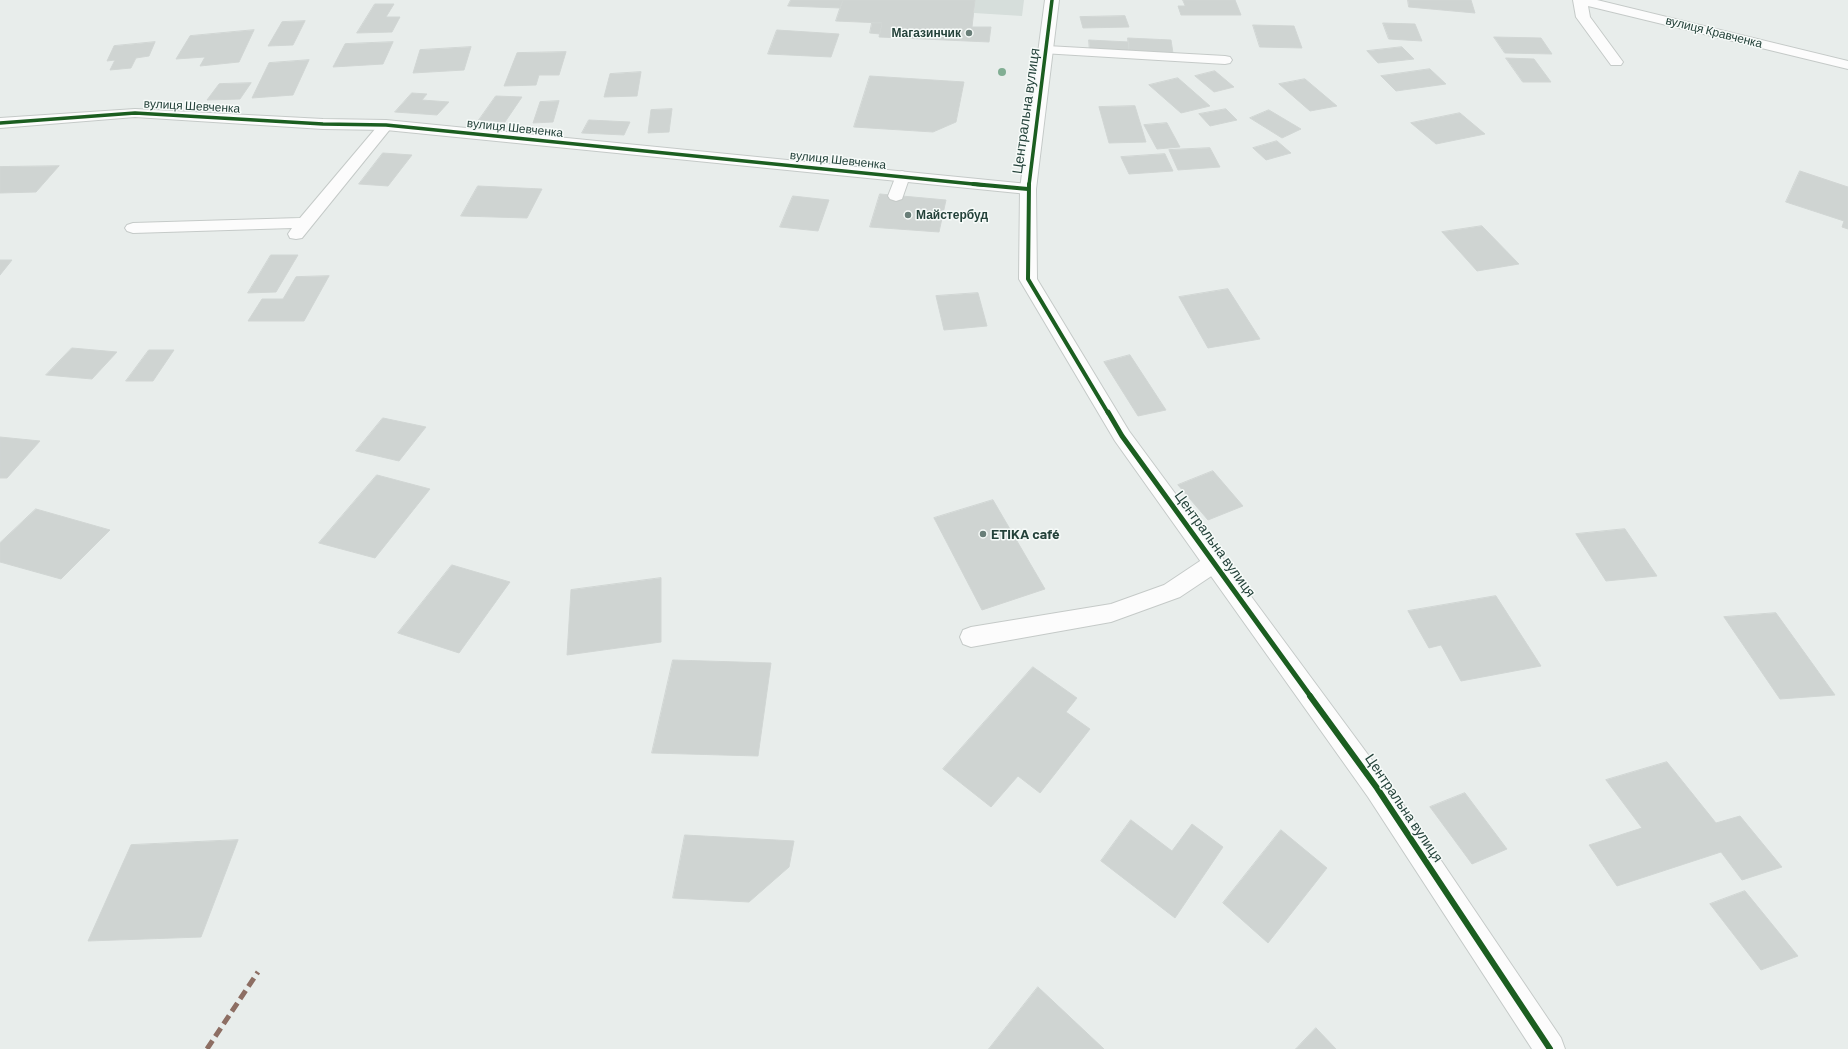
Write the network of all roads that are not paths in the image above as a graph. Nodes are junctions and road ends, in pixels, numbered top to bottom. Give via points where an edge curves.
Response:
1 (1052, 0) edge
2 (1580, 0) edge
3 (1047, 50) junction
4 (1225, 60) dead end
5 (1616, 62) dead end
6 (1848, 65) edge
7 (0, 123) edge
8 (386, 125) junction
9 (902, 176) junction
10 (1028, 189) junction
11 (896, 196) dead end
12 (305, 223) junction
13 (133, 228) dead end
14 (295, 236) dead end
15 (1214, 563) junction
16 (971, 637) dead end
17 (1550, 1049) edge

1 - 3 street, Центральна вулиця
2 - 5 street, вулиця Кравченка via 1583,17
2 - 6 street, вулиця Кравченка
3 - 4 lane
3 - 10 street, Центральна вулиця
7 - 8 street, вулиця Шевченка via 135,113 323,124
8 - 9 street, вулиця Шевченка
8 - 12 lane
9 - 10 street, вулиця Шевченка
9 - 11 lane
10 - 15 street, Центральна вулиця via 1028,279 1122,436
12 - 13 lane
12 - 14 lane
15 - 16 lane via 1172,591 1111,613
15 - 17 street, Центральна вулиця via 1377,788

